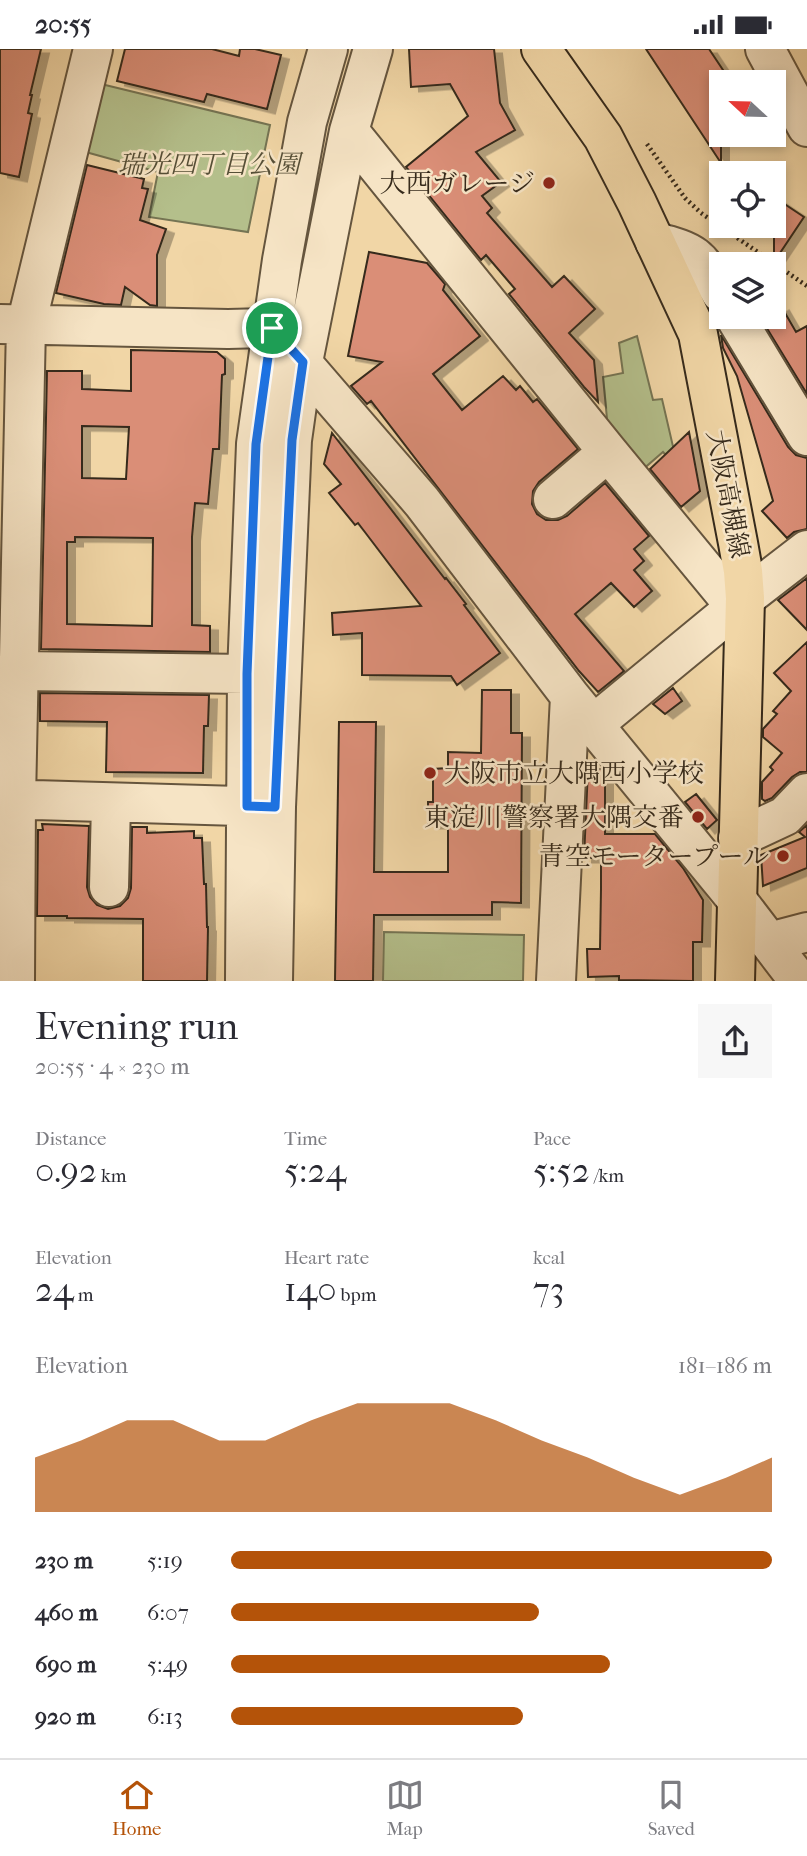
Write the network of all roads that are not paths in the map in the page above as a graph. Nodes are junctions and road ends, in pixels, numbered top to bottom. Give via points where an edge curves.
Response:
1 (93, 49) edge
2 (328, 49) edge
3 (373, 49) edge
4 (541, 49) edge
5 (765, 49) edge
6 (807, 127) edge
7 (349, 131) junction
8 (655, 241) junction
9 (709, 274) edge
10 (13, 324) edge
11 (272, 328) junction
12 (742, 329) edge
13 (303, 362) junction
14 (807, 436) edge
15 (608, 453) junction
16 (552, 499) dead end
17 (807, 550) edge
18 (742, 607) junction
19 (19, 671) junction
20 (247, 674) junction
21 (582, 710) junction
22 (807, 793) edge
23 (8, 800) edge
24 (111, 803) junction
25 (261, 806) junction
26 (738, 838) junction
27 (108, 887) dead end
28 (737, 900) junction
29 (807, 932) edge
30 (769, 942) junction
31 (15, 981) edge
32 (245, 981) edge
33 (273, 981) edge
34 (556, 981) edge
35 (736, 981) edge
36 (799, 981) edge

1 - 10 street
2 - 11 street via 307,122
3 - 7 street
4 - 8 main road, 大阪高槻線 via 603,137
5 - 6 street
7 - 13 street
7 - 15 street
8 - 9 street via 687,250
8 - 18 main road, 大阪高槻線 via 698,334 738,543
10 - 11 street
10 - 19 street
11 - 13 street
11 - 20 street via 256,444
12 - 14 street
13 - 21 street via 422,502
13 - 25 street via 292,440
15 - 16 street
15 - 18 street
17 - 18 street
18 - 21 street
18 - 26 main road, 大阪高槻線
19 - 20 street
19 - 23 street
20 - 25 street
21 - 28 street
21 - 34 street
22 - 26 street via 785,816
23 - 24 street
23 - 31 street
24 - 25 street
24 - 27 street
25 - 32 street
25 - 33 street
26 - 28 main road, 大阪高槻線
28 - 30 street
28 - 35 main road, 大阪高槻線
29 - 30 street
30 - 36 street

